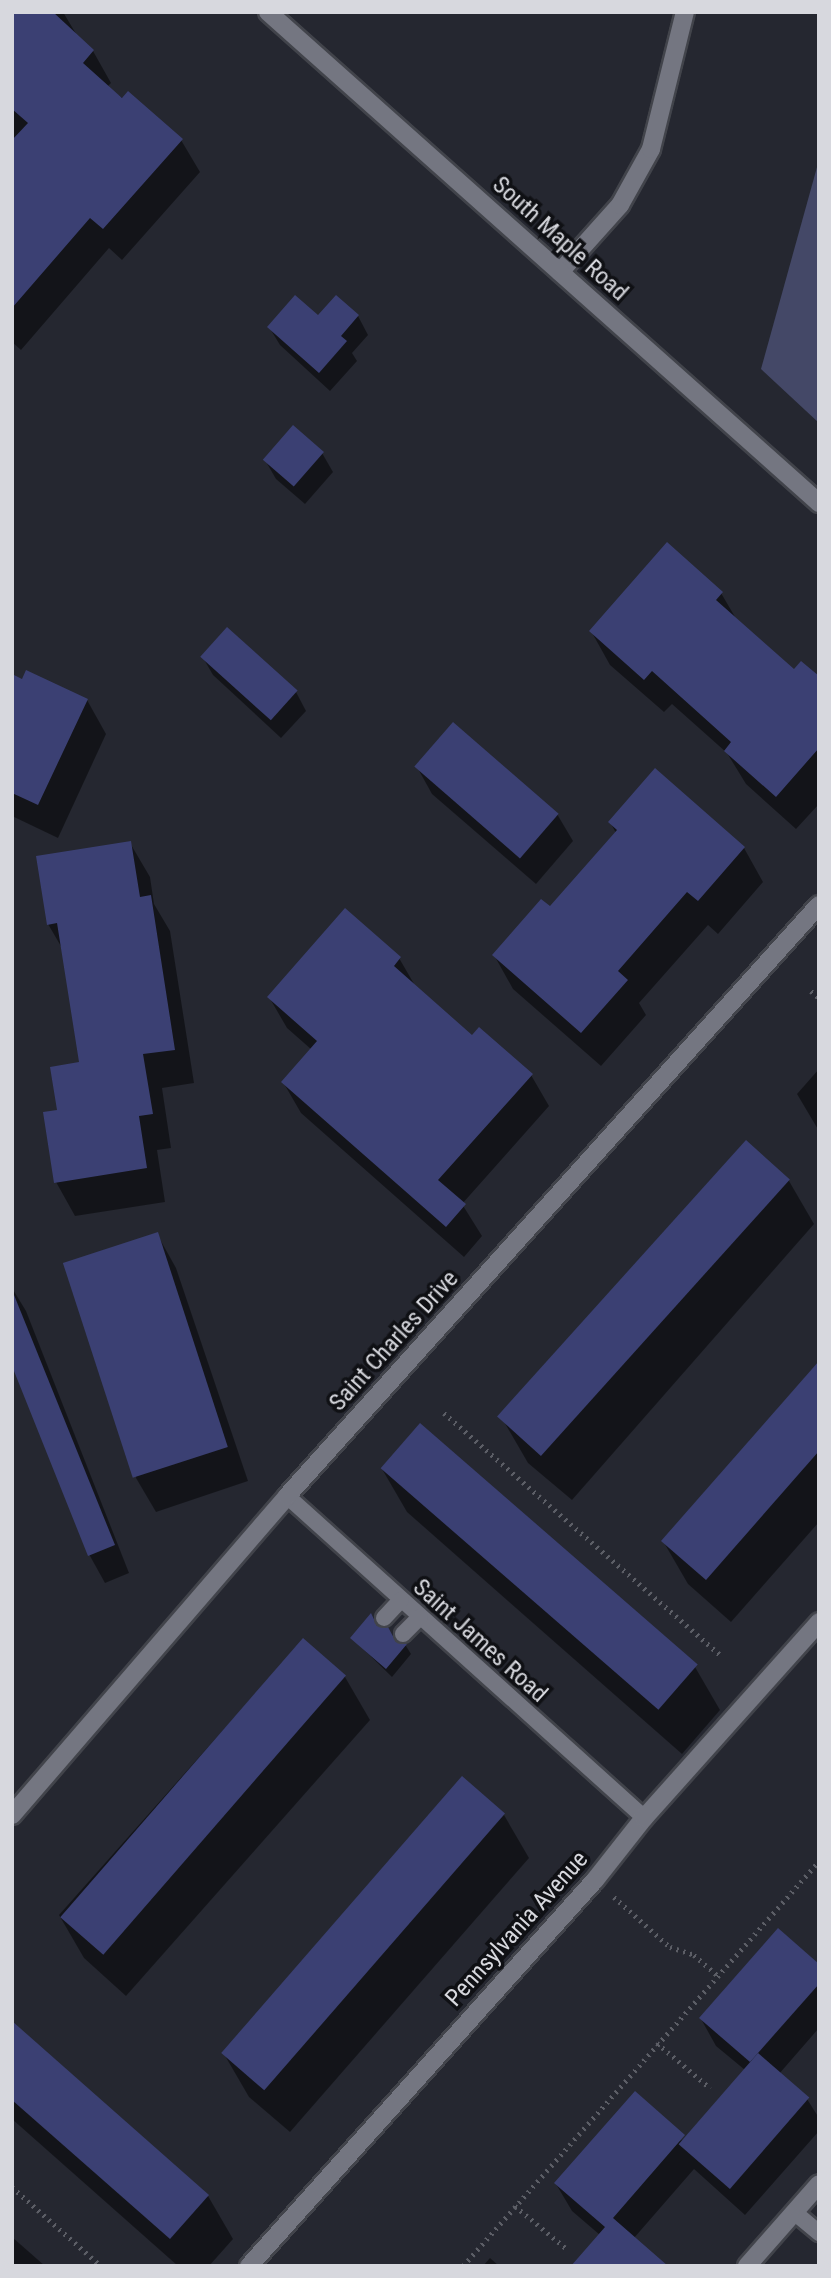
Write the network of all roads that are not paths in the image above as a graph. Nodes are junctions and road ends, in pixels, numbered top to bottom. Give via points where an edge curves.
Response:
1 (268, 12) edge
2 (685, 12) edge
3 (560, 272) junction
4 (819, 503) edge
5 (819, 905) edge
6 (287, 1496) junction
7 (401, 1600) junction
8 (420, 1617) junction
9 (384, 1618) dead end
10 (819, 1622) edge
11 (403, 1634) dead end
12 (12, 1815) edge
13 (644, 1818) junction
14 (819, 2184) edge
15 (794, 2212) junction
16 (819, 2233) edge
17 (249, 2266) edge
18 (747, 2266) edge

1 - 3 street, South Maple Road
2 - 3 street via 651,149 620,205
3 - 4 street, South Maple Road
5 - 6 street, Saint Charles Drive
6 - 7 lane, Saint James Road
6 - 12 street, Saint Charles Drive
7 - 8 lane, Saint James Road
7 - 9 lane
8 - 11 lane
8 - 13 lane, Saint James Road
10 - 13 street, Pennsylvania Avenue
13 - 17 street, Pennsylvania Avenue via 595,1881
14 - 15 street
15 - 16 lane
15 - 18 street

